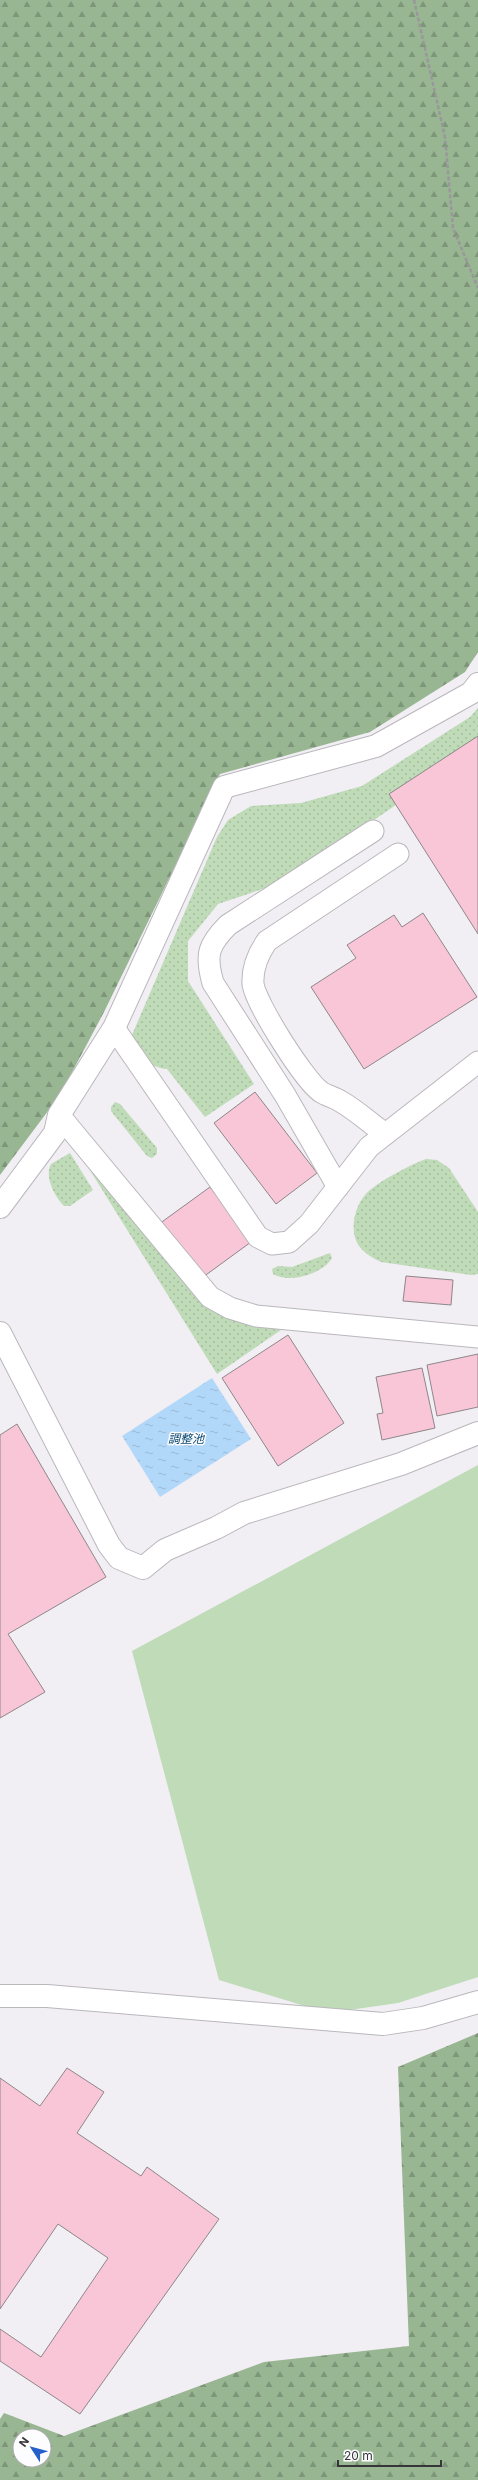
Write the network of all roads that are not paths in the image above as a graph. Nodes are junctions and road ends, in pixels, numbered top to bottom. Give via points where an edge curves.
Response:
1 (478, 684) edge
2 (373, 831) dead end
3 (398, 854) dead end
4 (114, 1028) junction
5 (478, 1062) edge
6 (59, 1115) junction
7 (385, 1134) junction
8 (338, 1187) junction
9 (0, 1207) edge
10 (0, 1333) edge
11 (478, 1337) edge
12 (478, 1433) edge
13 (0, 1996) edge
14 (478, 2002) edge

1 - 4 street via 471,692 376,746 224,788
2 - 8 lane via 228,925 215,938 209,953 209,970 213,984 285,1095
3 - 7 lane via 266,941 259,952 253,985 260,1004 305,1078 321,1092 340,1101
4 - 6 street
4 - 8 lane via 258,1237 272,1244 289,1242 310,1224
5 - 7 lane
6 - 9 street via 55,1133
6 - 11 lane via 210,1297 230,1308 256,1316
7 - 8 lane via 369,1147
10 - 12 street via 109,1545 119,1558 143,1568 165,1550 244,1513 401,1464
13 - 14 street via 63,1997 383,2024 423,2018

